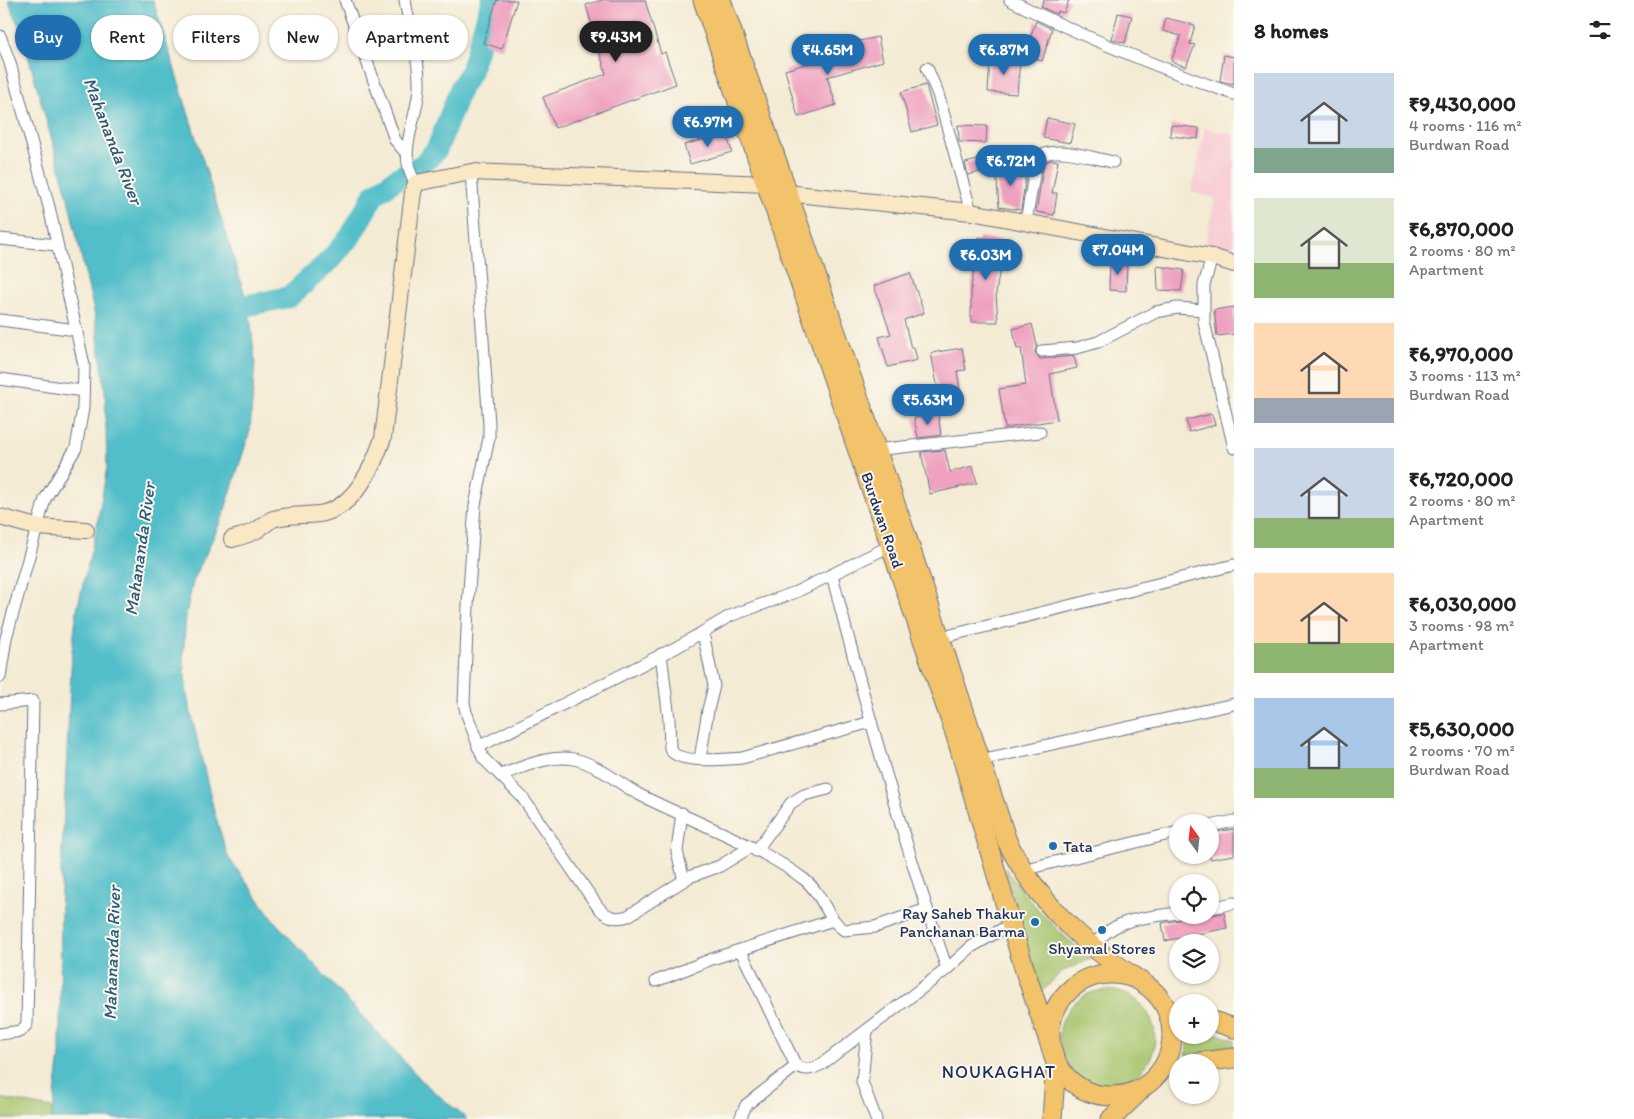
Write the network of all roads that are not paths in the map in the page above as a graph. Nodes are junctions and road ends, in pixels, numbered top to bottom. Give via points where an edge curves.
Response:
1 (345, 0) edge
2 (405, 0) edge
3 (703, 0) edge
4 (721, 0) edge
5 (1010, 0) edge
6 (0, 36) edge
7 (928, 68) dead end
8 (1234, 94) edge
9 (745, 97) junction
10 (406, 153) junction
11 (1113, 162) dead end
12 (471, 172) junction
13 (411, 174) junction
14 (767, 184) junction
15 (786, 193) junction
16 (971, 212) junction
17 (1026, 222) junction
18 (0, 239) edge
19 (57, 245) junction
20 (1212, 258) junction
21 (1234, 264) edge
22 (1203, 310) junction
23 (0, 320) edge
24 (76, 330) junction
25 (1042, 351) dead end
26 (0, 379) edge
27 (83, 391) junction
28 (1232, 430) edge
29 (1040, 432) dead end
30 (1234, 448) edge
31 (875, 450) junction
32 (0, 516) edge
33 (36, 527) junction
34 (86, 530) dead end
35 (232, 540) dead end
36 (892, 545) junction
37 (1234, 565) edge
38 (832, 575) junction
39 (703, 633) junction
40 (939, 638) junction
41 (3, 639) edge
42 (661, 654) junction
43 (0, 677) edge
44 (0, 704) edge
45 (1234, 704) edge
46 (871, 722) junction
47 (478, 747) junction
48 (700, 759) junction
49 (980, 760) junction
50 (501, 775) junction
51 (828, 789) dead end
52 (986, 808) junction
53 (682, 814) junction
54 (1234, 821) edge
55 (1219, 824) edge
56 (1169, 834) edge
57 (753, 850) junction
58 (1022, 870) junction
59 (684, 881) junction
60 (1234, 903) edge
61 (1219, 906) edge
62 (927, 909) junction
63 (1169, 915) edge
64 (832, 920) junction
65 (1011, 924) junction
66 (1092, 947) junction
67 (741, 951) junction
68 (947, 969) junction
69 (1137, 979) junction
70 (656, 981) dead end
71 (1169, 1004) edge
72 (1219, 1023) edge
73 (1234, 1028) edge
74 (867, 1030) junction
75 (0, 1034) edge
76 (1050, 1044) junction
77 (1234, 1058) edge
78 (1219, 1060) edge
79 (1056, 1063) junction
80 (796, 1066) junction
81 (1169, 1070) edge
82 (1145, 1087) junction
83 (740, 1119) edge
84 (876, 1119) edge
85 (1052, 1119) edge
86 (1111, 1119) edge

1 - 10 street via 395,140
2 - 10 street via 419,88
3 - 9 main road, Burdwan Road
4 - 9 main road, Burdwan Road
5 - 8 street via 1092,40
6 - 19 street via 10,63
7 - 16 street
9 - 14 main road, Burdwan Road
9 - 15 main road, Burdwan Road
10 - 13 street
11 - 17 street via 1052,151 1042,154 1037,158
12 - 13 street
12 - 14 street
12 - 47 street via 489,424 475,505 464,703
13 - 35 street via 413,192 383,438 377,455 358,490 339,505 322,514 271,520 257,530
14 - 36 main road, Burdwan Road
15 - 16 street
15 - 31 main road, Burdwan Road
16 - 17 street
17 - 20 street
18 - 19 street
19 - 24 street
20 - 21 street
20 - 22 street via 1204,285
22 - 25 street via 1177,308 1156,312 1098,342 1077,348
22 - 28 street
23 - 24 street
24 - 27 street via 84,365
26 - 27 street
27 - 33 street via 81,429 76,448 52,483
28 - 30 street
29 - 31 street
31 - 40 main road, Burdwan Road
32 - 33 street
33 - 34 street
33 - 41 street
36 - 38 street
36 - 52 main road, Burdwan Road
37 - 40 street
38 - 39 street via 796,592 738,612
38 - 46 street
39 - 42 street
39 - 48 street via 714,686
40 - 49 main road, Burdwan Road
41 - 43 street
42 - 47 street
42 - 48 street via 671,752 680,758
44 - 75 street via 33,701 27,1024 21,1031
45 - 49 street
46 - 48 street via 742,758
46 - 62 street
47 - 50 street via 483,758
49 - 52 main road, Burdwan Road
50 - 53 street via 548,760 573,759
50 - 59 street via 522,797 605,915 620,919 628,916
51 - 57 street via 804,794 791,803
52 - 58 main road, Burdwan Road
52 - 65 main road, Burdwan Road
53 - 57 street
53 - 59 street via 676,851
54 - 55 street
56 - 58 street
57 - 59 street
57 - 64 street via 807,882 821,898
58 - 66 main road, Burdwan Road via 1051,907
60 - 61 street
62 - 64 street via 865,929 844,930
62 - 68 street
63 - 66 street via 1121,923 1107,930
64 - 67 street
65 - 68 street via 971,947
65 - 76 main road, Burdwan Road
66 - 69 main road, Burdwan Road
67 - 70 street
67 - 80 street
68 - 74 street
69 - 71 main road
69 - 76 main road via 1116,973 1094,976 1074,985 1060,1001 1051,1022
72 - 73 main road
74 - 80 street via 812,1069
74 - 84 street via 862,1082
76 - 79 main road
77 - 78 main road
79 - 82 main road via 1068,1079 1085,1091 1112,1096 1126,1095
79 - 85 main road
80 - 83 street via 746,1105
81 - 82 main road
82 - 86 main road

